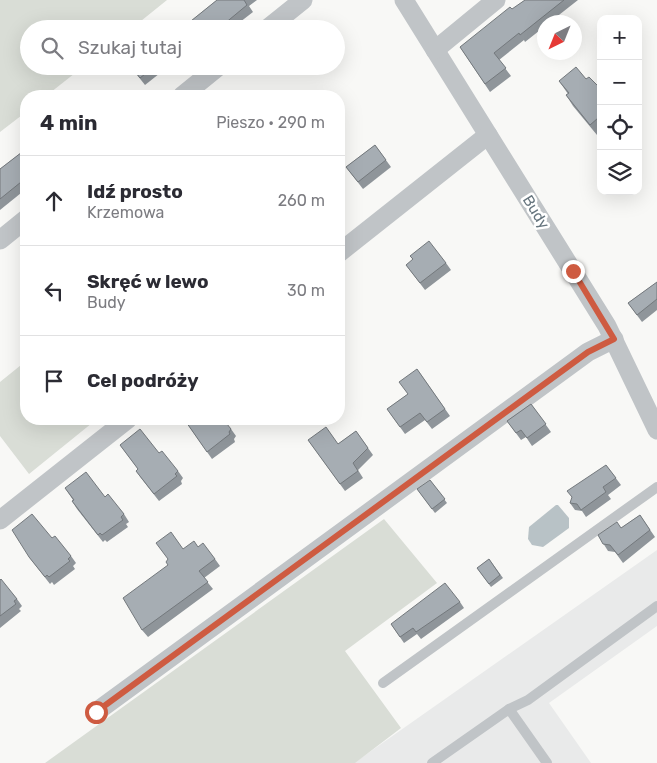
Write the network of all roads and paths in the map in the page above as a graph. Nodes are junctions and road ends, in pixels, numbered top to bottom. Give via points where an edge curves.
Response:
1 (303, 0) edge
2 (404, 0) edge
3 (496, 0) edge
4 (278, 20) edge
5 (435, 50) junction
6 (209, 75) edge
7 (190, 90) edge
8 (488, 135) junction
9 (20, 224) edge
10 (0, 240) edge
11 (345, 248) edge
12 (614, 339) junction
13 (120, 425) edge
14 (657, 430) edge
15 (657, 487) edge
16 (0, 520) edge
17 (657, 606) edge
18 (383, 683) dead end
19 (509, 709) junction
20 (96, 712) dead end
21 (432, 763) edge
22 (547, 763) edge

1 - 4 street
2 - 5 street, Budy
3 - 5 street
5 - 8 street, Budy
6 - 7 street
8 - 11 street
8 - 12 street, Budy
9 - 10 street
12 - 14 street, Budy
12 - 20 street via 588,352
13 - 16 street
15 - 18 lane
17 - 19 lane via 528,700
19 - 21 lane
19 - 22 lane

